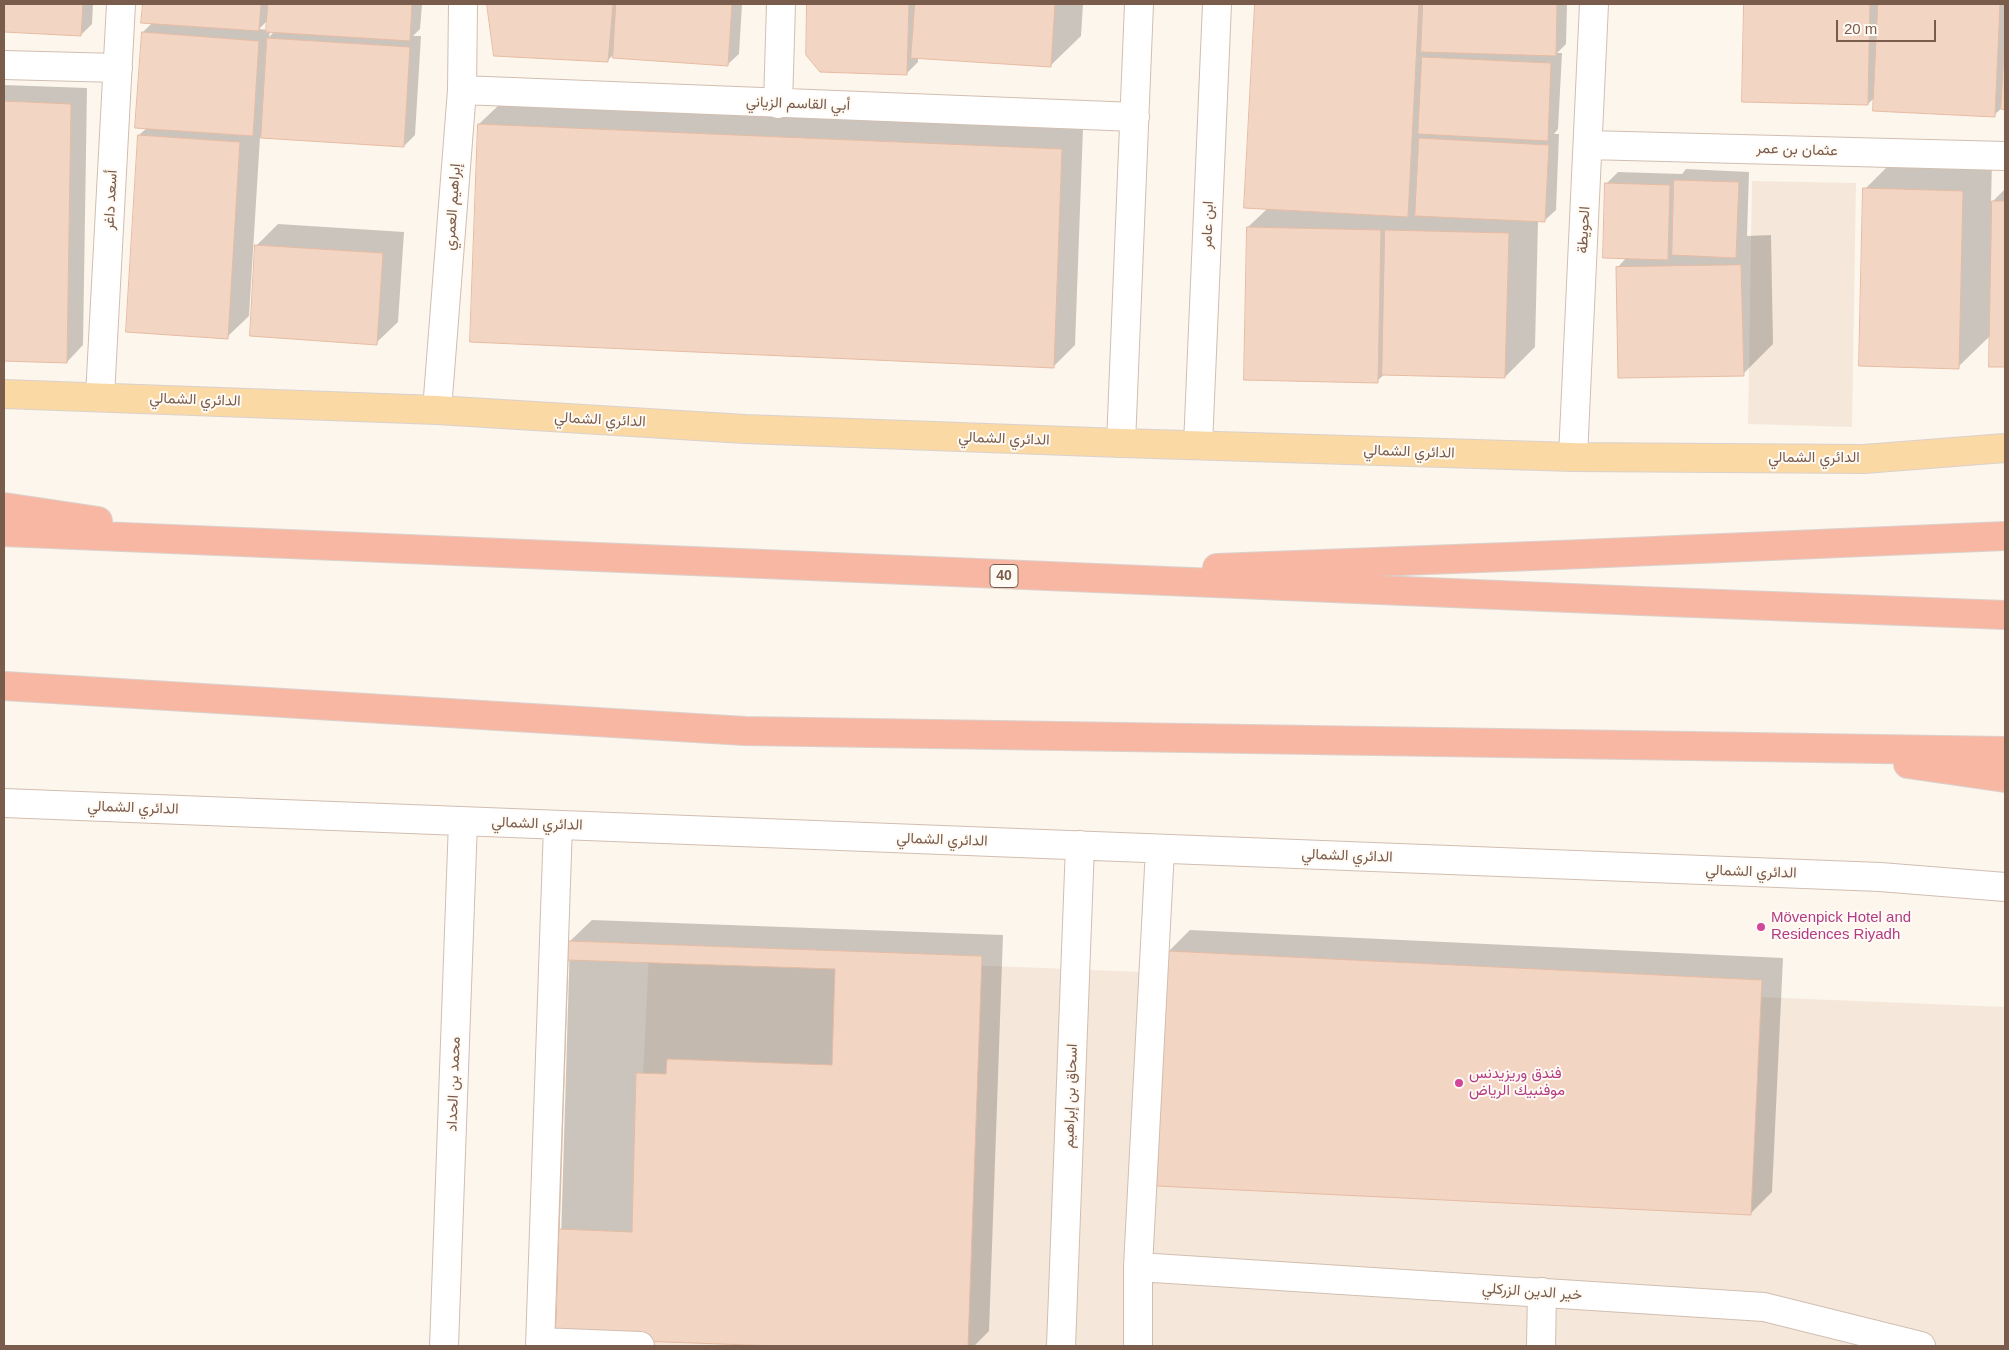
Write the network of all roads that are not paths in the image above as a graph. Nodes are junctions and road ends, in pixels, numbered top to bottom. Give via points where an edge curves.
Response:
1 (121, 4) edge
2 (463, 4) edge
3 (781, 4) edge
4 (1139, 4) edge
5 (1217, 4) edge
6 (1594, 4) edge
7 (4, 65) edge
8 (118, 68) junction
9 (462, 90) junction
10 (778, 104) junction
11 (1135, 117) junction
12 (1588, 145) junction
13 (2005, 156) edge
14 (4, 394) edge
15 (100, 396) junction
16 (437, 410) junction
17 (1121, 443) junction
18 (1198, 445) junction
19 (2005, 448) edge
20 (1572, 457) junction
21 (4, 507) edge
22 (4, 532) edge
23 (2005, 536) edge
24 (250, 544) junction
25 (998, 576) junction
26 (2005, 615) edge
27 (4, 686) edge
28 (1790, 747) junction
29 (2005, 751) edge
30 (2005, 766) edge
31 (2005, 778) edge
32 (4, 803) edge
33 (463, 821) junction
34 (558, 825) junction
35 (1080, 845) junction
36 (1160, 848) junction
37 (2005, 887) edge
38 (1138, 1267) junction
39 (1542, 1292) junction
40 (540, 1344) edge
41 (1905, 1344) edge
42 (444, 1346) edge
43 (636, 1346) edge
44 (640, 1346) edge
45 (1061, 1346) edge
46 (1138, 1346) edge
47 (1541, 1346) edge

1 - 8 street, أسعد داغر
2 - 9 street, إبراهيم العمري
3 - 10 street
4 - 11 street
5 - 18 street, ابن عامر
6 - 12 street, الحويطة
7 - 8 street
8 - 15 street, أسعد داغر
9 - 10 street, أبي القاسم الزياني
9 - 16 street, إبراهيم العمري
10 - 11 street, أبي القاسم الزياني
11 - 17 street
12 - 13 street, عثمان بن عمر
12 - 20 street, الحويطة
14 - 15 main road, الدائري الشمالي
15 - 16 main road, الدائري الشمالي
16 - 17 main road, الدائري الشمالي via 745,429
17 - 18 main road, الدائري الشمالي
18 - 20 main road, الدائري الشمالي
19 - 20 main road, الدائري الشمالي via 1864,459
21 - 24 highway
22 - 24 highway, 40
23 - 25 highway
24 - 25 highway, 40
25 - 26 highway, 40
27 - 28 highway via 745,731
28 - 29 highway
28 - 30 highway
28 - 31 highway
32 - 33 street, الدائري الشمالي
33 - 34 street, الدائري الشمالي
33 - 42 street, محمد بن الحداد
34 - 35 street, الدائري الشمالي
34 - 40 street
35 - 36 street, الدائري الشمالي
35 - 45 street, اسحاق بن إبراهيم
36 - 37 street, الدائري الشمالي via 1880,876
36 - 38 street
38 - 39 street, خير الدين الزركلي
38 - 46 street
39 - 41 street, خير الدين الزركلي via 1764,1307
39 - 47 street
40 - 43 street
43 - 44 street

